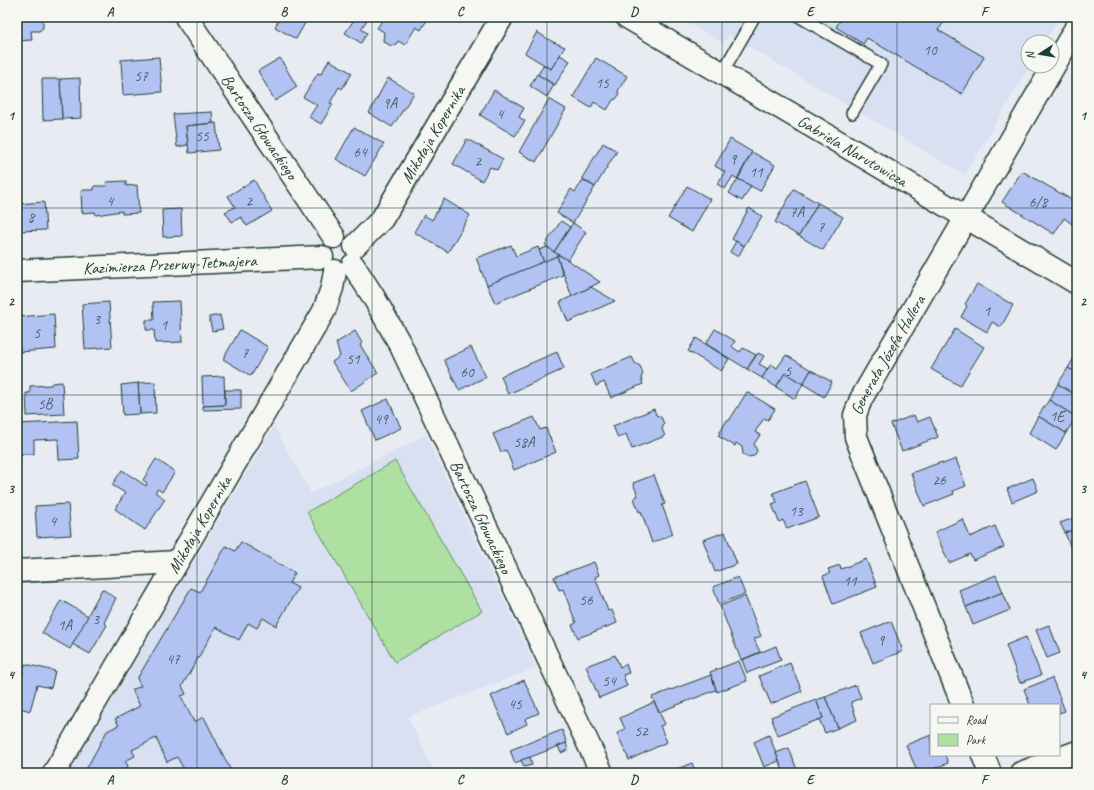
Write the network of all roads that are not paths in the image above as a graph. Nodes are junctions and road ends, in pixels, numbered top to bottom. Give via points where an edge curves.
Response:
1 (186, 17) edge
2 (502, 17) edge
3 (627, 17) edge
4 (754, 17) edge
5 (800, 17) edge
6 (1077, 26) edge
7 (722, 73) junction
8 (852, 113) dead end
9 (964, 217) junction
10 (341, 260) junction
11 (17, 271) edge
12 (1077, 283) edge
13 (177, 562) junction
14 (17, 571) edge
15 (963, 704) edge
16 (1077, 752) edge
17 (983, 756) edge
18 (54, 773) edge
19 (602, 773) edge
20 (990, 773) edge
21 (1021, 773) edge

1 - 10 street, Bartosza Głowackiego via 334,237 323,246
2 - 10 street, Mikołaja Kopernika via 382,219
3 - 7 street, Gabriela Narutowicza
4 - 7 lane
5 - 8 lane via 881,64
6 - 9 street, Generała Józefa Hallera
7 - 9 street, Gabriela Narutowicza
9 - 12 street, Gabriela Narutowicza
9 - 15 street, Generała Józefa Hallera via 861,399 854,424 858,444
10 - 11 street, Kazimierza Przerwy-Tetmajera
10 - 13 street, Mikołaja Kopernika via 324,311
10 - 19 street, Bartosza Głowackiego via 373,296 400,344
13 - 14 street
13 - 18 street, Mikołaja Kopernika
16 - 21 street
17 - 20 street

